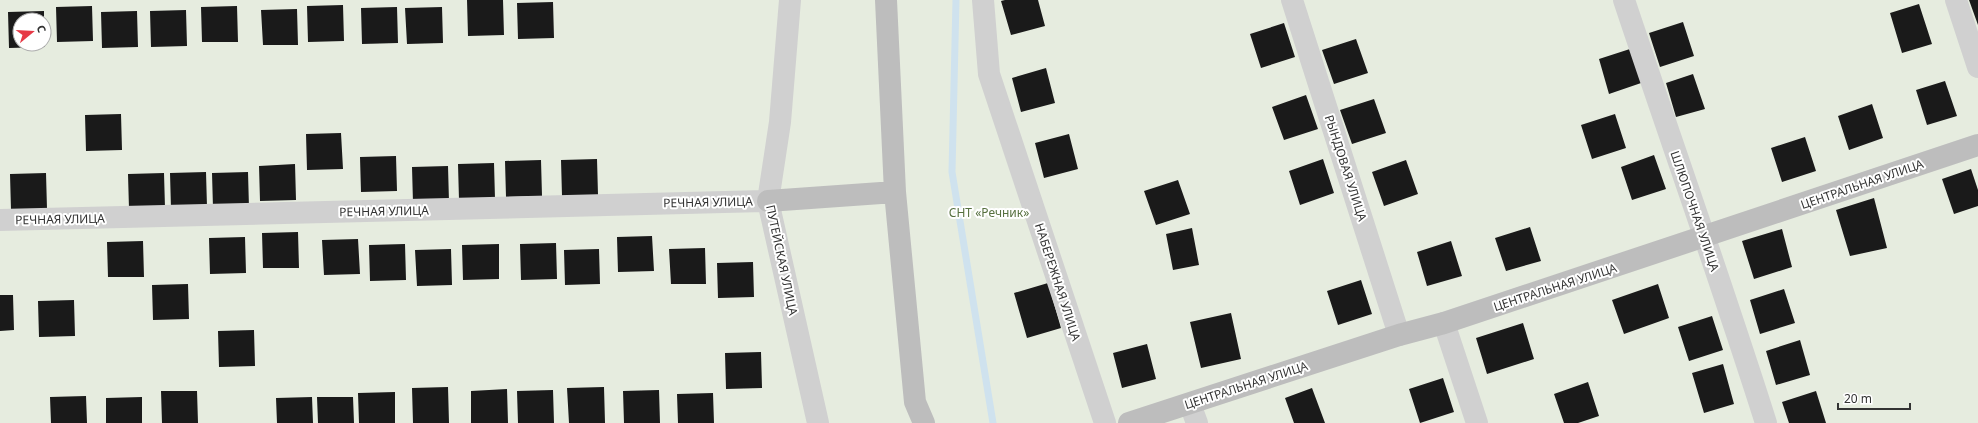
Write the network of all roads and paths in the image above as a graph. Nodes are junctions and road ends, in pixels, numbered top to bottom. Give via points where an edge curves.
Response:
1 (790, 0) edge
2 (886, 0) edge
3 (983, 0) edge
4 (1292, 0) edge
5 (1624, 0) edge
6 (1956, 0) edge
7 (1978, 67) edge
8 (1978, 145) edge
9 (895, 192) junction
10 (768, 201) junction
11 (0, 220) edge
12 (1703, 238) junction
13 (1444, 323) junction
14 (1399, 335) junction
15 (1194, 413) edge
16 (818, 423) edge
17 (924, 423) edge
18 (1105, 423) edge
19 (1129, 423) edge
20 (1477, 423) edge
21 (1766, 423) edge

1 - 10 street, ПУТЕЙСКАЯ УЛИЦА via 780,122
2 - 9 street
3 - 18 street, НАБЕРЕЖНАЯ УЛИЦА via 989,74
4 - 14 street, РЫНДОВАЯ УЛИЦА
5 - 12 street, ШЛЮПОЧНАЯ УЛИЦА
6 - 7 street
8 - 12 street, ЦЕНТРАЛЬНАЯ УЛИЦА
9 - 10 street
9 - 17 street via 915,402
10 - 11 street, РЕЧНАЯ УЛИЦА
10 - 16 street, ПУТЕЙСКАЯ УЛИЦА
12 - 13 street, ЦЕНТРАЛЬНАЯ УЛИЦА
12 - 21 street, ШЛЮПОЧНАЯ УЛИЦА
13 - 14 street, ЦЕНТРАЛЬНАЯ УЛИЦА
13 - 20 street
14 - 15 street, ЦЕНТРАЛЬНАЯ УЛИЦА
15 - 19 street, ЦЕНТРАЛЬНАЯ УЛИЦА

